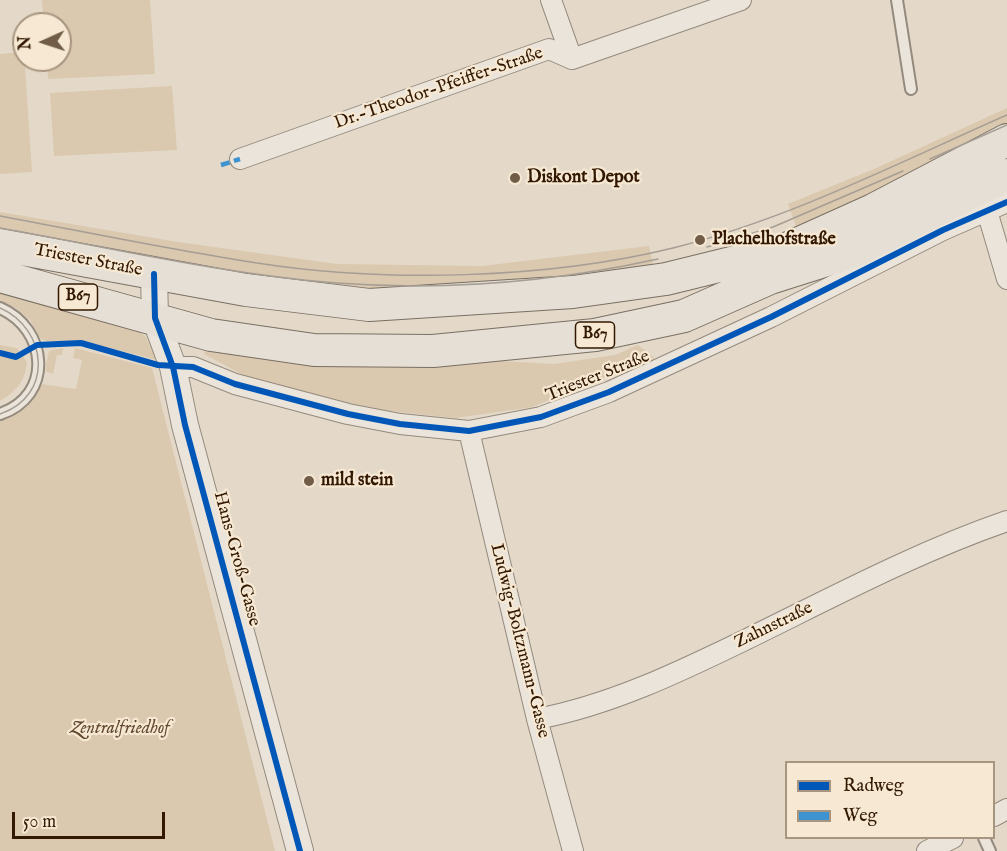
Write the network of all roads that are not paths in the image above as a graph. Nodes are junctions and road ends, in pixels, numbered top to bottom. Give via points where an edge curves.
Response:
1 (551, 0) edge
2 (741, 0) edge
3 (897, 0) edge
4 (572, 59) junction
5 (911, 89) dead end
6 (1007, 140) edge
7 (240, 159) dead end
8 (1007, 174) edge
9 (1007, 202) edge
10 (987, 212) junction
11 (0, 245) edge
12 (154, 274) junction
13 (0, 276) edge
14 (1007, 279) edge
15 (0, 308) edge
16 (155, 318) junction
17 (173, 367) junction
18 (0, 414) edge
19 (469, 431) junction
20 (1007, 521) edge
21 (537, 719) junction
22 (949, 839) edge
23 (300, 851) edge
24 (573, 851) edge
25 (927, 851) edge

1 - 4 street
2 - 4 street, Dr.-Theodor-Pfeiffer-Straße
3 - 5 lane
4 - 7 street, Dr.-Theodor-Pfeiffer-Straße via 549,48
6 - 12 main road, Triester Straße / B67 via 873,210 784,250 666,279 542,295 369,305
8 - 16 main road, Triester Straße / B67 via 855,251 770,278 684,316 595,335 433,351 314,350 212,335
9 - 10 street, Triester Straße
10 - 14 street
10 - 19 street, Triester Straße via 609,392 541,417
11 - 12 main road, Triester Straße / B67
12 - 16 street, Hans-Groß-Gasse
13 - 16 main road, Triester Straße / B67
15 - 18 lane via 23,322 32,334 39,362 27,395
16 - 17 street, Hans-Groß-Gasse
17 - 19 street, Triester Straße via 193,367 234,384 348,414
17 - 23 street, Hans-Groß-Gasse via 185,425
19 - 21 street, Ludwig-Boltzmann-Gasse
20 - 21 street, Zahnstraße via 875,576 685,670 613,698
21 - 24 street, Ludwig-Boltzmann-Gasse
22 - 25 street

